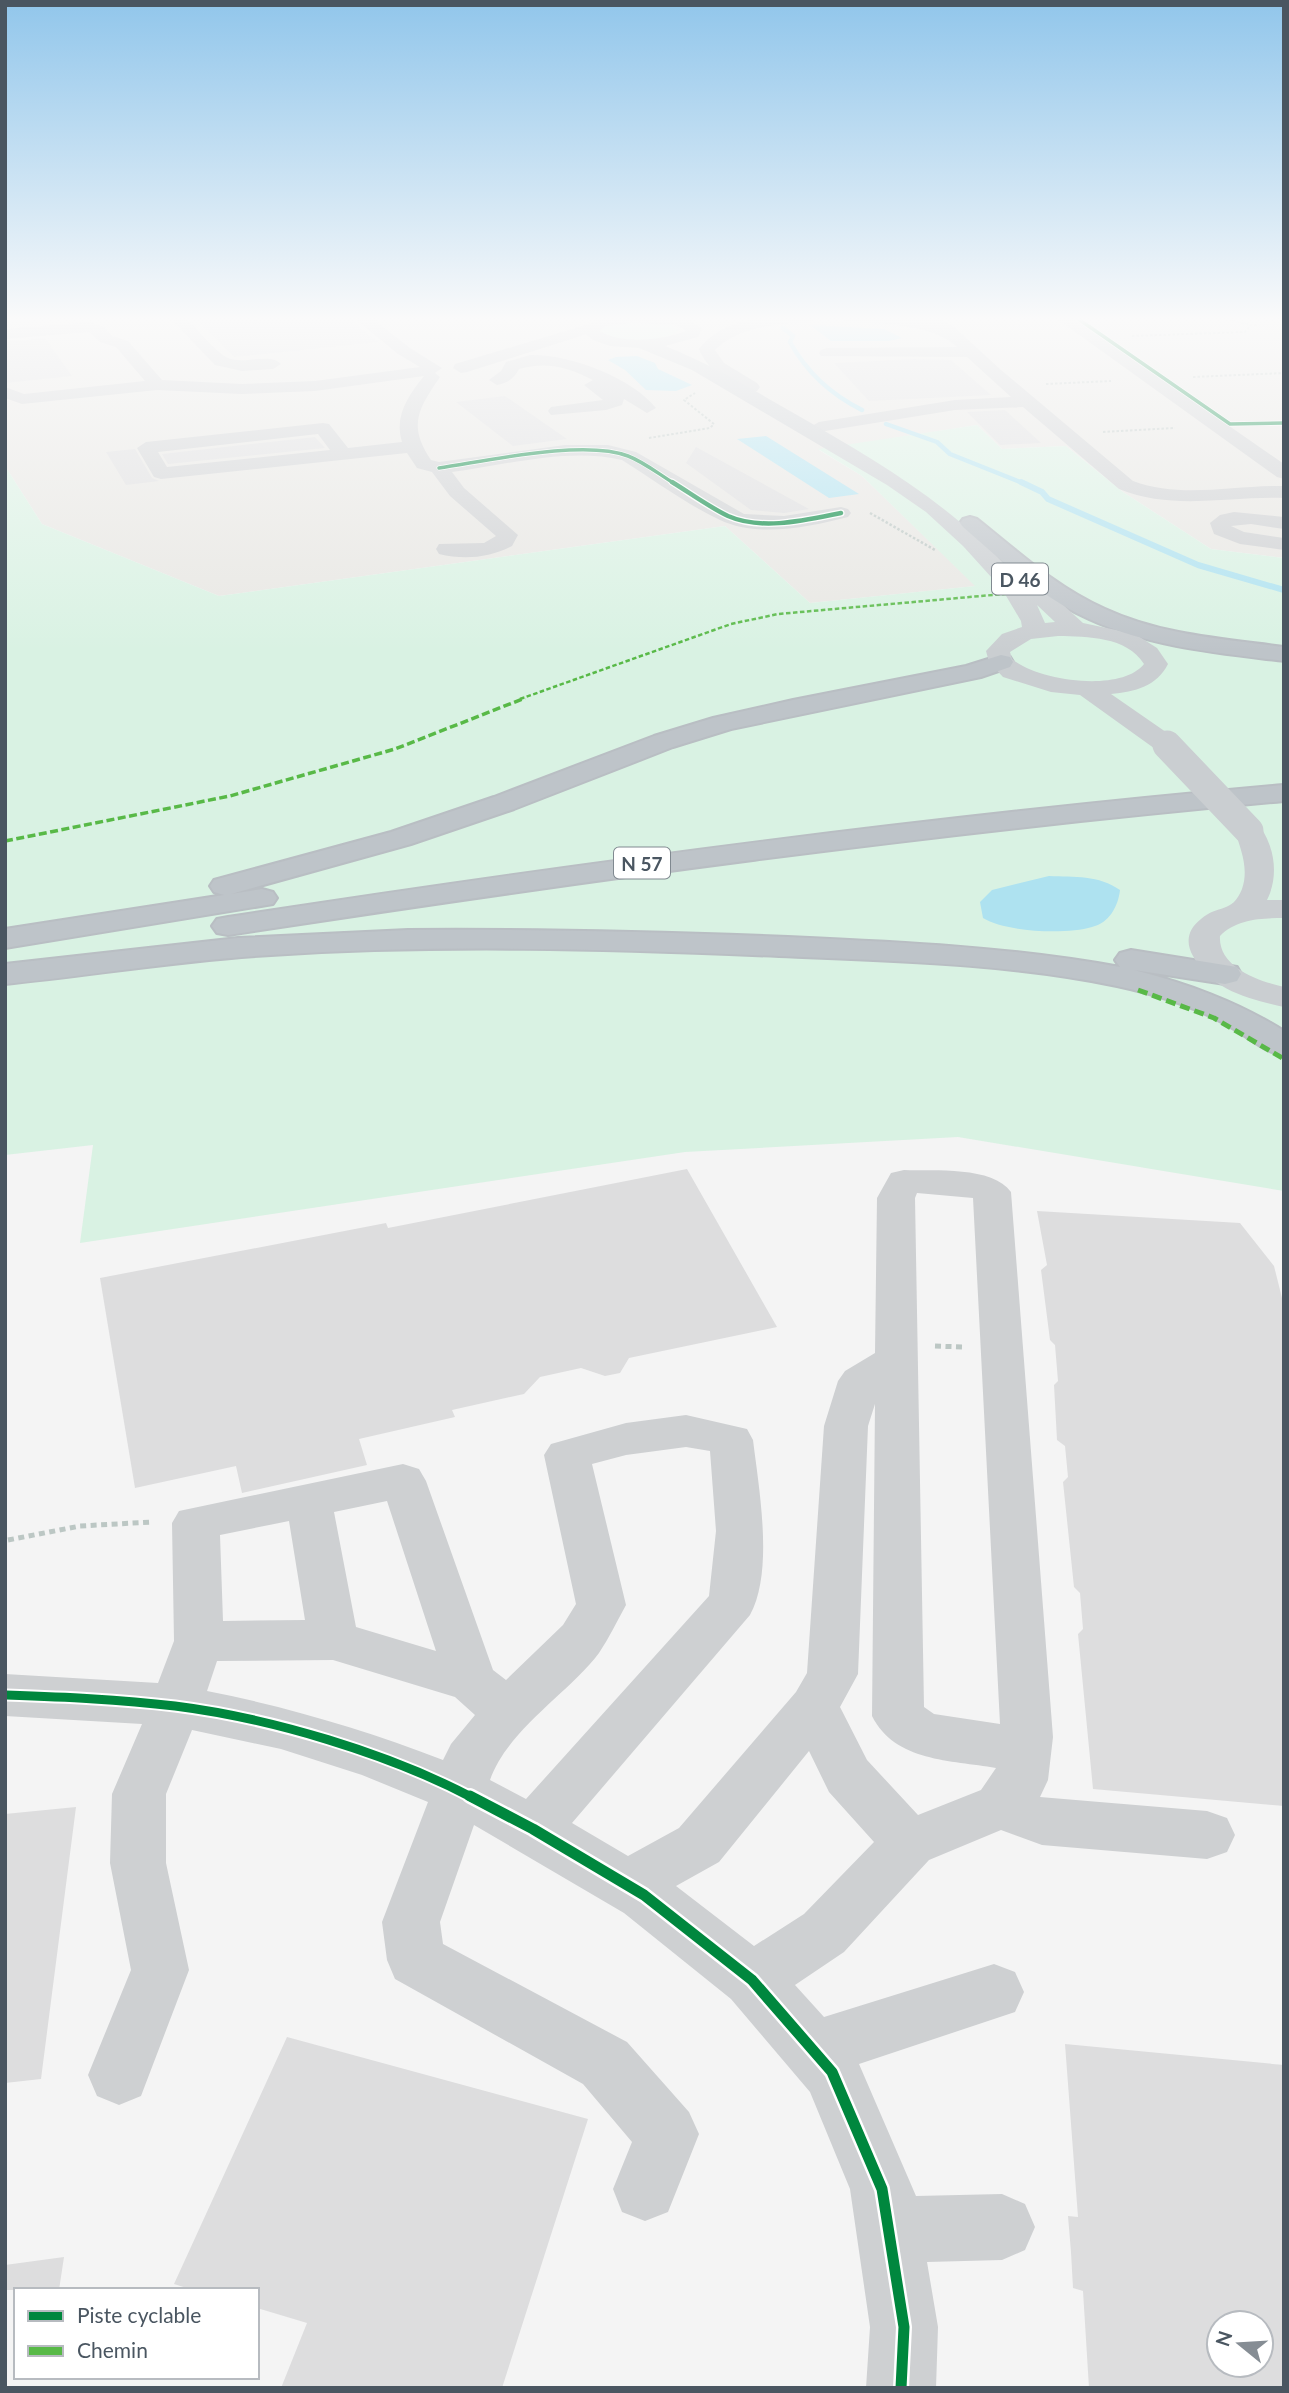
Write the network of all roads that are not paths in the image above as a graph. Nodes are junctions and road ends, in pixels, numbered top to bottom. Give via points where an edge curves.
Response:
1 (408, 428) edge
2 (808, 428) edge
3 (819, 428) edge
4 (1060, 428) edge
5 (1217, 428) edge
6 (412, 447) junction
7 (343, 454) junction
8 (439, 468) junction
9 (1283, 475) edge
10 (1263, 491) junction
11 (1284, 492) edge
12 (841, 513) dead end
13 (970, 523) junction
14 (1284, 523) edge
15 (1284, 544) edge
16 (447, 549) dead end
17 (1076, 629) junction
18 (1033, 631) junction
19 (1151, 653) junction
20 (1284, 654) edge
21 (1002, 662) junction
22 (1284, 665) edge
23 (1135, 682) junction
24 (1086, 688) junction
25 (1167, 745) junction
26 (1284, 771) edge
27 (1284, 793) edge
28 (1249, 831) junction
29 (1284, 863) edge
30 (1284, 909) edge
31 (1245, 911) junction
32 (13, 937) edge
33 (926, 953) junction
34 (5, 966) edge
35 (5, 974) edge
36 (1225, 974) junction
37 (1284, 997) edge
38 (1284, 1046) edge
39 (896, 1351) junction
40 (309, 1502) junction
41 (333, 1640) junction
42 (199, 1641) junction
43 (5, 1695) edge
44 (490, 1697) junction
45 (176, 1706) junction
46 (814, 1707) junction
47 (1024, 1750) junction
48 (460, 1791) junction
49 (1000, 1806) junction
50 (533, 1829) junction
51 (1207, 1835) dead end
52 (909, 1843) junction
53 (627, 1885) junction
54 (752, 1980) junction
55 (994, 1992) dead end
56 (813, 2050) junction
57 (119, 2075) dead end
58 (645, 2189) dead end
59 (1002, 2227) dead end
60 (888, 2230) junction
61 (901, 2388) edge

1 - 6 street
2 - 18 main road, D 46 via 951,523 1015,593 1033,619
3 - 13 main road, D 46 via 928,491
4 - 10 street via 1138,491 1168,496
5 - 9 street
6 - 7 street
6 - 8 street via 424,464
7 - 7 street via 161,473 146,448 323,428
8 - 12 street via 608,451 629,456 741,521 771,523
8 - 16 street via 457,492 506,535 505,542 494,548
9 - 10 street via 1281,485
10 - 11 street
13 - 17 main road, D 46 via 1000,559
13 - 20 highway via 1073,602 1115,621 1174,638
14 - 15 street via 1246,518 1220,523 1231,536
17 - 18 main road
17 - 19 main road via 1121,637
18 - 21 main road via 1005,642 998,651
19 - 22 highway
19 - 23 main road via 1156,664 1150,674
21 - 24 main road via 1010,670 1043,682
21 - 32 highway via 960,675 739,720 634,752 505,803 311,865
23 - 24 main road
23 - 25 main road
24 - 25 main road
25 - 28 main road, bridge
26 - 32 highway, N 57 via 1053,792 670,837
27 - 34 highway, N 57 via 872,833 554,875
28 - 29 main road
28 - 31 main road via 1262,871
30 - 31 main road
31 - 36 main road via 1226,916 1205,936 1204,948
33 - 35 highway via 531,939 382,941 268,945
33 - 36 highway via 1004,950
33 - 38 highway via 1045,964 1149,984 1223,1010
36 - 37 main road
39 - 46 street via 860,1381 846,1426 832,1674
39 - 47 street via 898,1716 921,1734
39 - 47 street via 896,1198 904,1181 977,1185 992,1192 1027,1737
40 - 41 street
40 - 42 street via 196,1523
40 - 44 street via 403,1481
41 - 42 street
41 - 44 street
42 - 45 street
43 - 45 street
44 - 48 street
44 - 50 street via 581,1639 601,1605 567,1455 626,1439 686,1432 731,1440 740,1531 733,1602
45 - 48 street via 281,1727 376,1757
45 - 57 street via 139,1794 138,1863 160,1970
46 - 52 street via 848,1776
46 - 53 street via 699,1845
47 - 49 street via 1021,1780
48 - 50 street
48 - 58 street via 411,1922 416,1960 605,2063 667,2134
49 - 51 street via 1042,1821
49 - 52 street
50 - 53 street
52 - 54 street via 824,1933
53 - 54 street
54 - 56 street
55 - 56 street
56 - 60 street via 832,2072 882,2189
59 - 60 street
60 - 61 street via 904,2327

